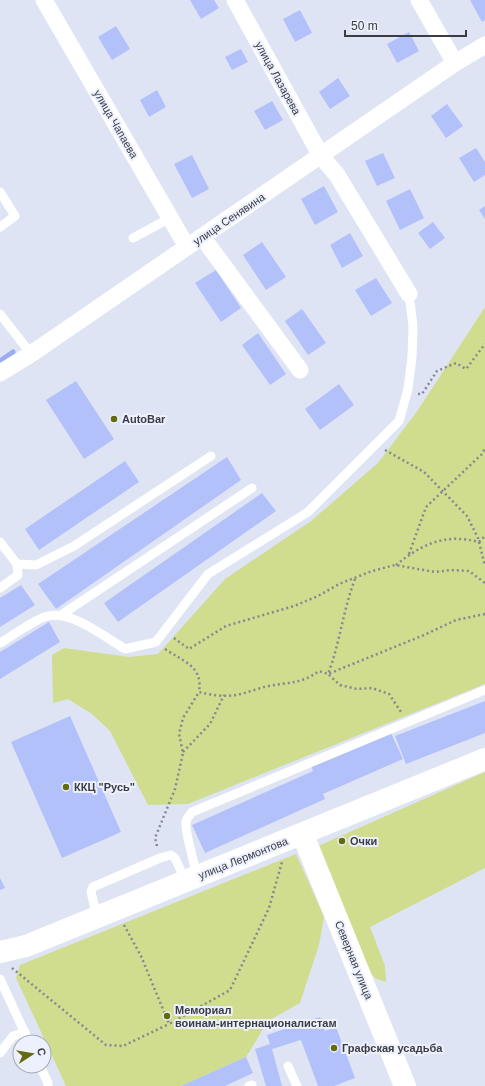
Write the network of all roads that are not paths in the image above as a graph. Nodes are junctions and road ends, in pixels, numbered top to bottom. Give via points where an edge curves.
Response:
1 (44, 0) edge
2 (235, 0) edge
3 (418, 0) edge
4 (485, 45) edge
5 (455, 63) junction
6 (321, 156) junction
7 (0, 192) edge
8 (170, 218) junction
9 (0, 227) edge
10 (133, 238) dead end
11 (203, 238) junction
12 (187, 247) junction
13 (409, 294) joint
14 (0, 314) edge
15 (31, 354) junction
16 (300, 370) dead end
17 (0, 373) edge
18 (211, 456) dead end
19 (252, 488) dead end
20 (0, 542) edge
21 (17, 564) junction
22 (0, 588) edge
23 (61, 615) junction
24 (0, 643) edge
25 (485, 690) edge
26 (485, 760) edge
27 (305, 842) junction
28 (191, 880) junction
29 (97, 917) junction
30 (6, 960) edge
31 (0, 979) edge
32 (25, 1032) joint
33 (0, 1052) edge
34 (288, 1066) dead end
35 (44, 1074) edge
36 (48, 1086) edge
37 (297, 1086) edge
38 (405, 1086) edge

1 - 8 street, улица Чапаева
2 - 6 street, улица Лазарева
3 - 5 street
4 - 5 street, улица Сенявина
5 - 6 street, улица Сенявина
6 - 11 street, улица Сенявина
6 - 13 street, улица Лазарева via 338,175
7 - 9 lane via 15,216
8 - 10 lane
8 - 12 street, улица Чапаева
11 - 12 street, улица Сенявина
11 - 16 street
12 - 15 street, улица Сенявина
13 - 23 lane via 413,326 412,357 399,421 308,512 208,574 156,642 125,649 78,621
14 - 15 lane
15 - 17 street, улица Сенявина
18 - 21 lane via 74,546 36,565
19 - 23 lane
20 - 21 lane
21 - 22 lane via 18,575
23 - 24 lane via 47,616
25 - 28 lane via 192,812 185,824 195,863
26 - 27 main road, улица Лермонтова
27 - 28 main road, улица Лермонтова
27 - 38 main road, Северная улица
28 - 29 main road, улица Лермонтова
28 - 29 lane via 171,855 160,858 93,887 91,892
29 - 30 main road, улица Лермонтова via 26,946
31 - 32 lane
32 - 33 lane via 13,1036
34 - 37 lane
35 - 36 lane

